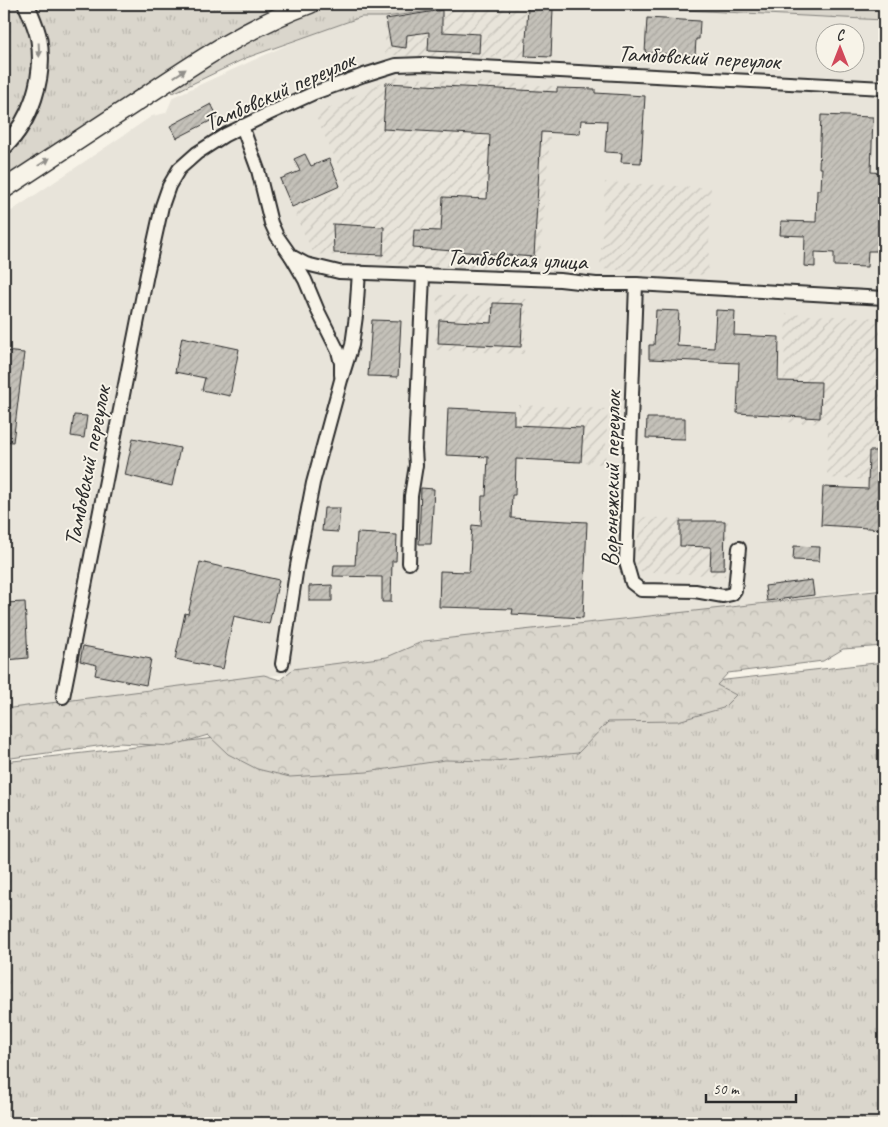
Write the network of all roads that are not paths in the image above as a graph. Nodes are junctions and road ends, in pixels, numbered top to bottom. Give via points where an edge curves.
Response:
1 (26, 4) edge
2 (310, 4) edge
3 (884, 88) edge
4 (242, 126) junction
5 (4, 147) edge
6 (4, 189) edge
7 (291, 256) junction
8 (359, 272) junction
9 (423, 276) junction
10 (636, 284) junction
11 (884, 298) edge
12 (341, 380) junction
13 (739, 548) dead end
14 (409, 563) dead end
15 (282, 664) dead end
16 (63, 697) dead end

1 -> 5 main road via 38,38 38,82 24,123
6 -> 2 highway via 205,56 268,22
3 - 4 street, Тамбовский переулок via 396,65 314,93
4 - 7 street via 258,170 271,223
4 - 16 street, Тамбовский переулок via 192,157 180,169 164,196
7 - 8 street, Тамбовская улица via 306,264 339,272
7 - 12 street via 306,280 338,351
8 - 9 street, Тамбовская улица
8 - 12 street via 352,345
9 - 10 street, Тамбовская улица
9 - 14 street
10 - 11 street, Тамбовская улица
10 - 13 street, Воронежский переулок via 626,562 632,583 641,590 732,594
12 - 15 street via 306,512

